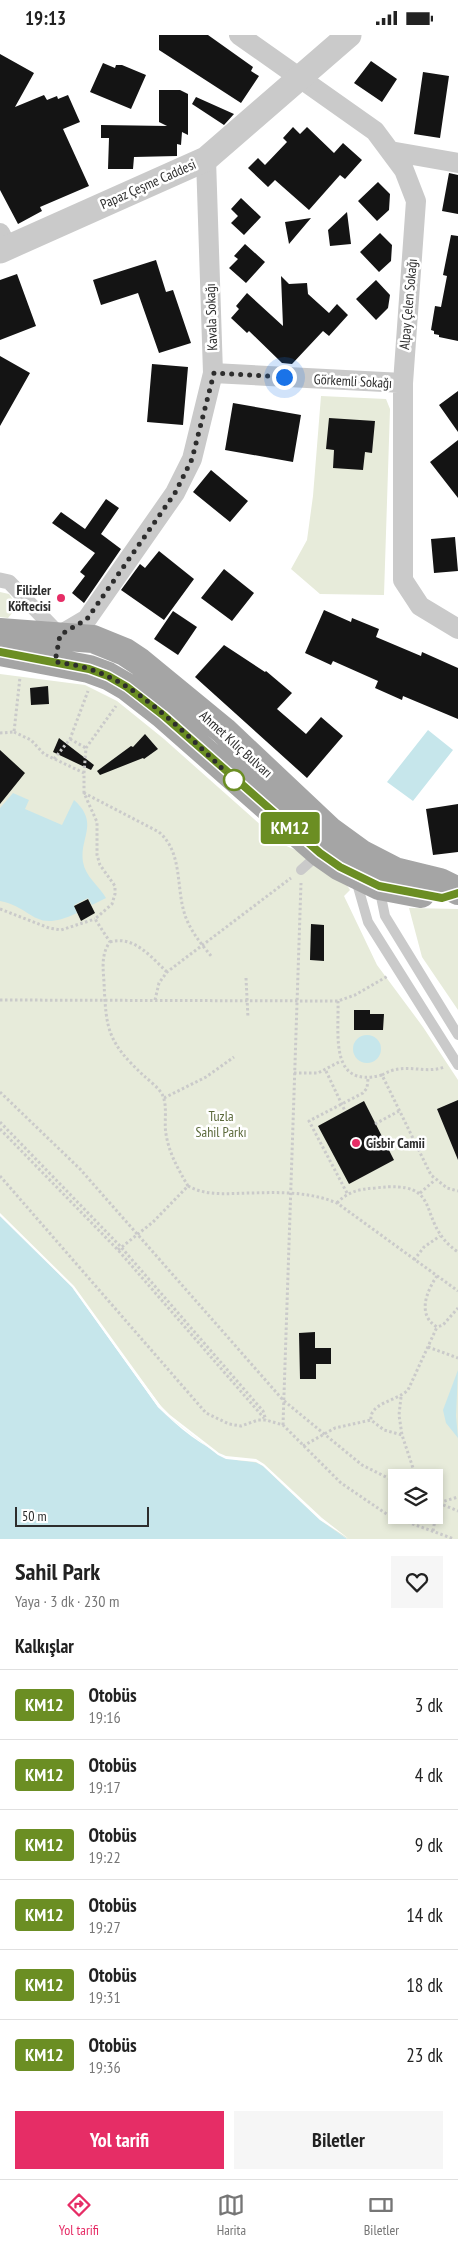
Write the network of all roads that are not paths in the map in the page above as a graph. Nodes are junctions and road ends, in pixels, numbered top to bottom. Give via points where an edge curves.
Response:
1 (239, 35) edge
2 (349, 35) edge
3 (299, 77) junction
4 (390, 151) junction
5 (206, 159) junction
6 (458, 163) edge
7 (2, 243) edge
8 (214, 373) junction
9 (402, 383) junction
10 (0, 580) edge
11 (458, 629) edge
12 (0, 632) edge
13 (60, 635) junction
14 (0, 652) edge
15 (55, 662) junction
16 (358, 864) junction
17 (383, 876) junction
18 (458, 892) edge
19 (458, 1035) edge
20 (457, 1063) edge

1 - 3 street, Alpay Çelen Sokağı
2 - 3 street, Papaz Çeşme Caddesi
3 - 4 street, Alpay Çelen Sokağı via 375,131
3 - 5 street, Papaz Çeşme Caddesi
4 - 6 street
4 - 9 street, Alpay Çelen Sokağı via 404,170 416,201
5 - 7 street, Papaz Çeşme Caddesi
5 - 8 street, Kavala Sokağı
8 - 9 street, Görkemli Sokağı
8 - 13 street, Kavala Sokağı via 192,459 175,493 87,619
9 - 11 street, Alpay Çelen Sokağı via 403,580 420,606
10 - 13 street via 9,582
12 - 13 main road, Ahmet Kılıç Bulvarı
13 - 15 street
13 - 16 main road, Ahmet Kılıç Bulvarı via 93,639 140,662 224,731 328,830
14 - 15 main road, Ahmet Kılıç Bulvarı
15 - 16 main road, Ahmet Kılıç Bulvarı via 108,676 163,715 310,861 340,867
16 - 17 main road, Ahmet Kılıç Bulvarı
16 - 20 lane via 368,922
17 - 18 main road, Ahmet Kılıç Bulvarı via 395,871 440,882
17 - 19 lane via 385,916

